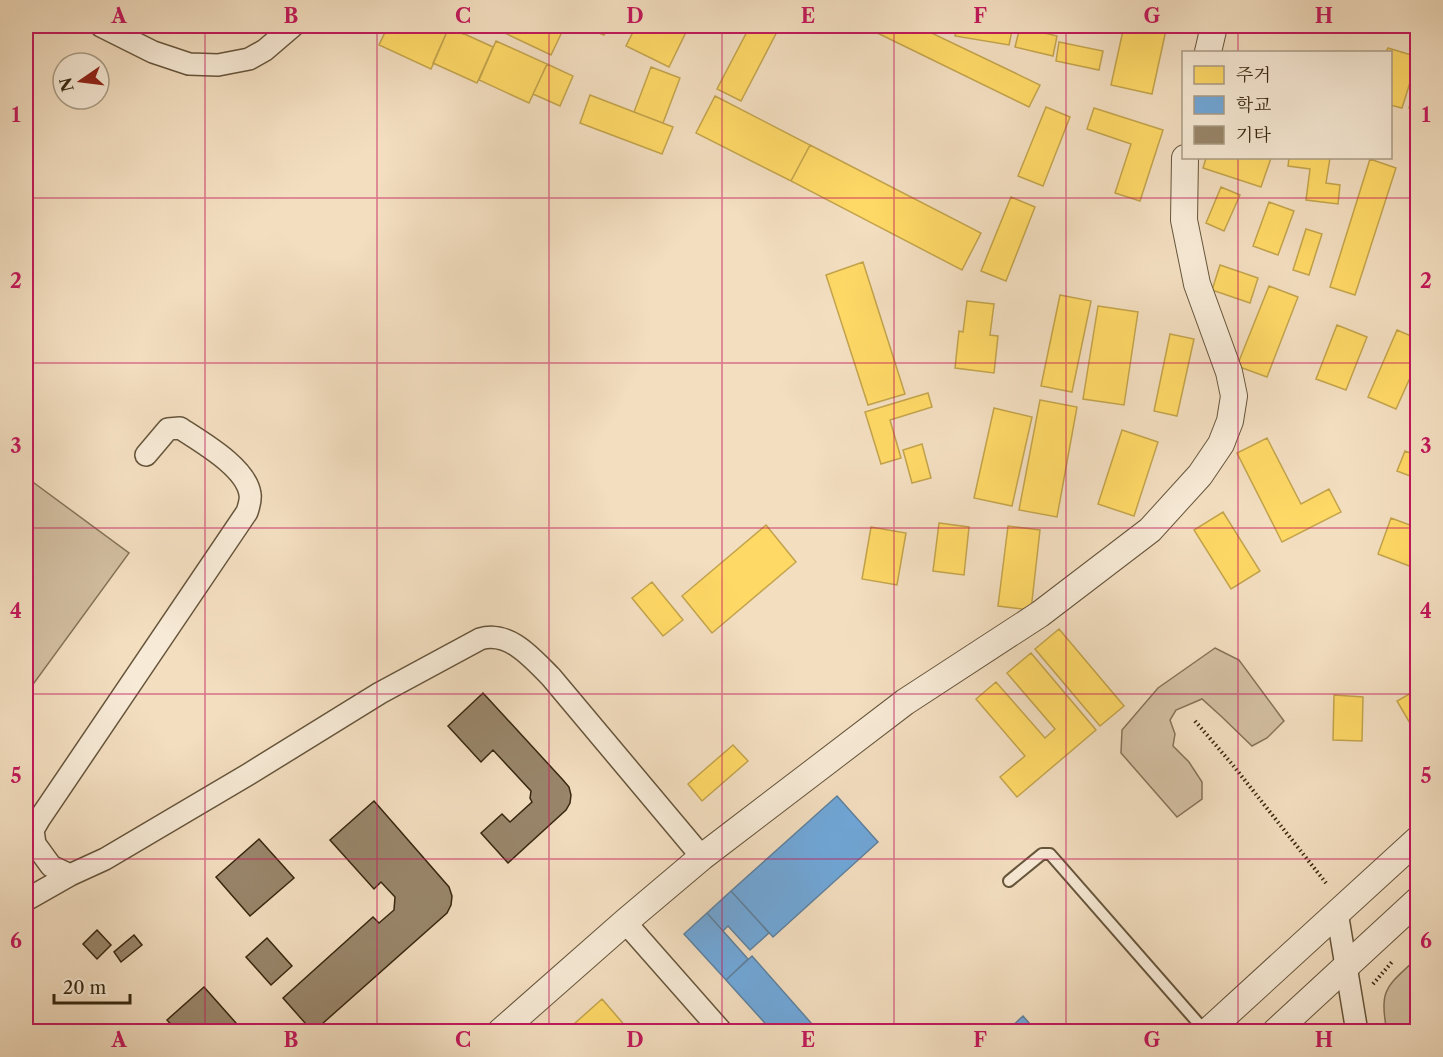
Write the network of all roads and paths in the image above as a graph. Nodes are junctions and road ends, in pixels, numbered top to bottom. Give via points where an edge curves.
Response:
1 (101, 26) edge
2 (293, 26) edge
3 (1214, 26) edge
4 (1208, 51) edge
5 (1185, 159) edge
6 (146, 455) dead end
7 (1195, 721) dead end
8 (1418, 839) edge
9 (702, 857) junction
10 (70, 875) junction
11 (1009, 881) dead end
12 (1326, 883) dead end
13 (26, 900) edge
14 (1418, 900) edge
15 (1336, 912) junction
16 (625, 922) junction
17 (1396, 958) dead end
18 (1346, 966) junction
19 (1371, 986) dead end
20 (500, 1032) edge
21 (722, 1032) edge
22 (1207, 1032) edge
23 (1275, 1032) edge
24 (1324, 1032) edge
25 (1329, 1032) edge
26 (1357, 1032) edge

1 - 2 street via 153,52 189,64 218,65 249,59
3 - 4 street
5 - 9 street via 1184,220 1197,284 1229,372 1233,396 1230,421 1221,444 1200,475 1150,530 1040,614 904,702
6 - 10 street via 168,429 180,428 232,465 246,480 251,495 247,512 33,830 34,844 51,866
7 - 12 path
8 - 15 street
9 - 10 street via 551,677 525,651 499,637 487,637 380,693 105,859
9 - 16 street
10 - 13 street
11 - 22 lane via 1041,854 1050,855
14 - 18 street
15 - 18 street
15 - 22 street
16 - 20 street
16 - 21 street
17 - 19 path
18 - 23 street
18 - 26 street
24 - 25 path

